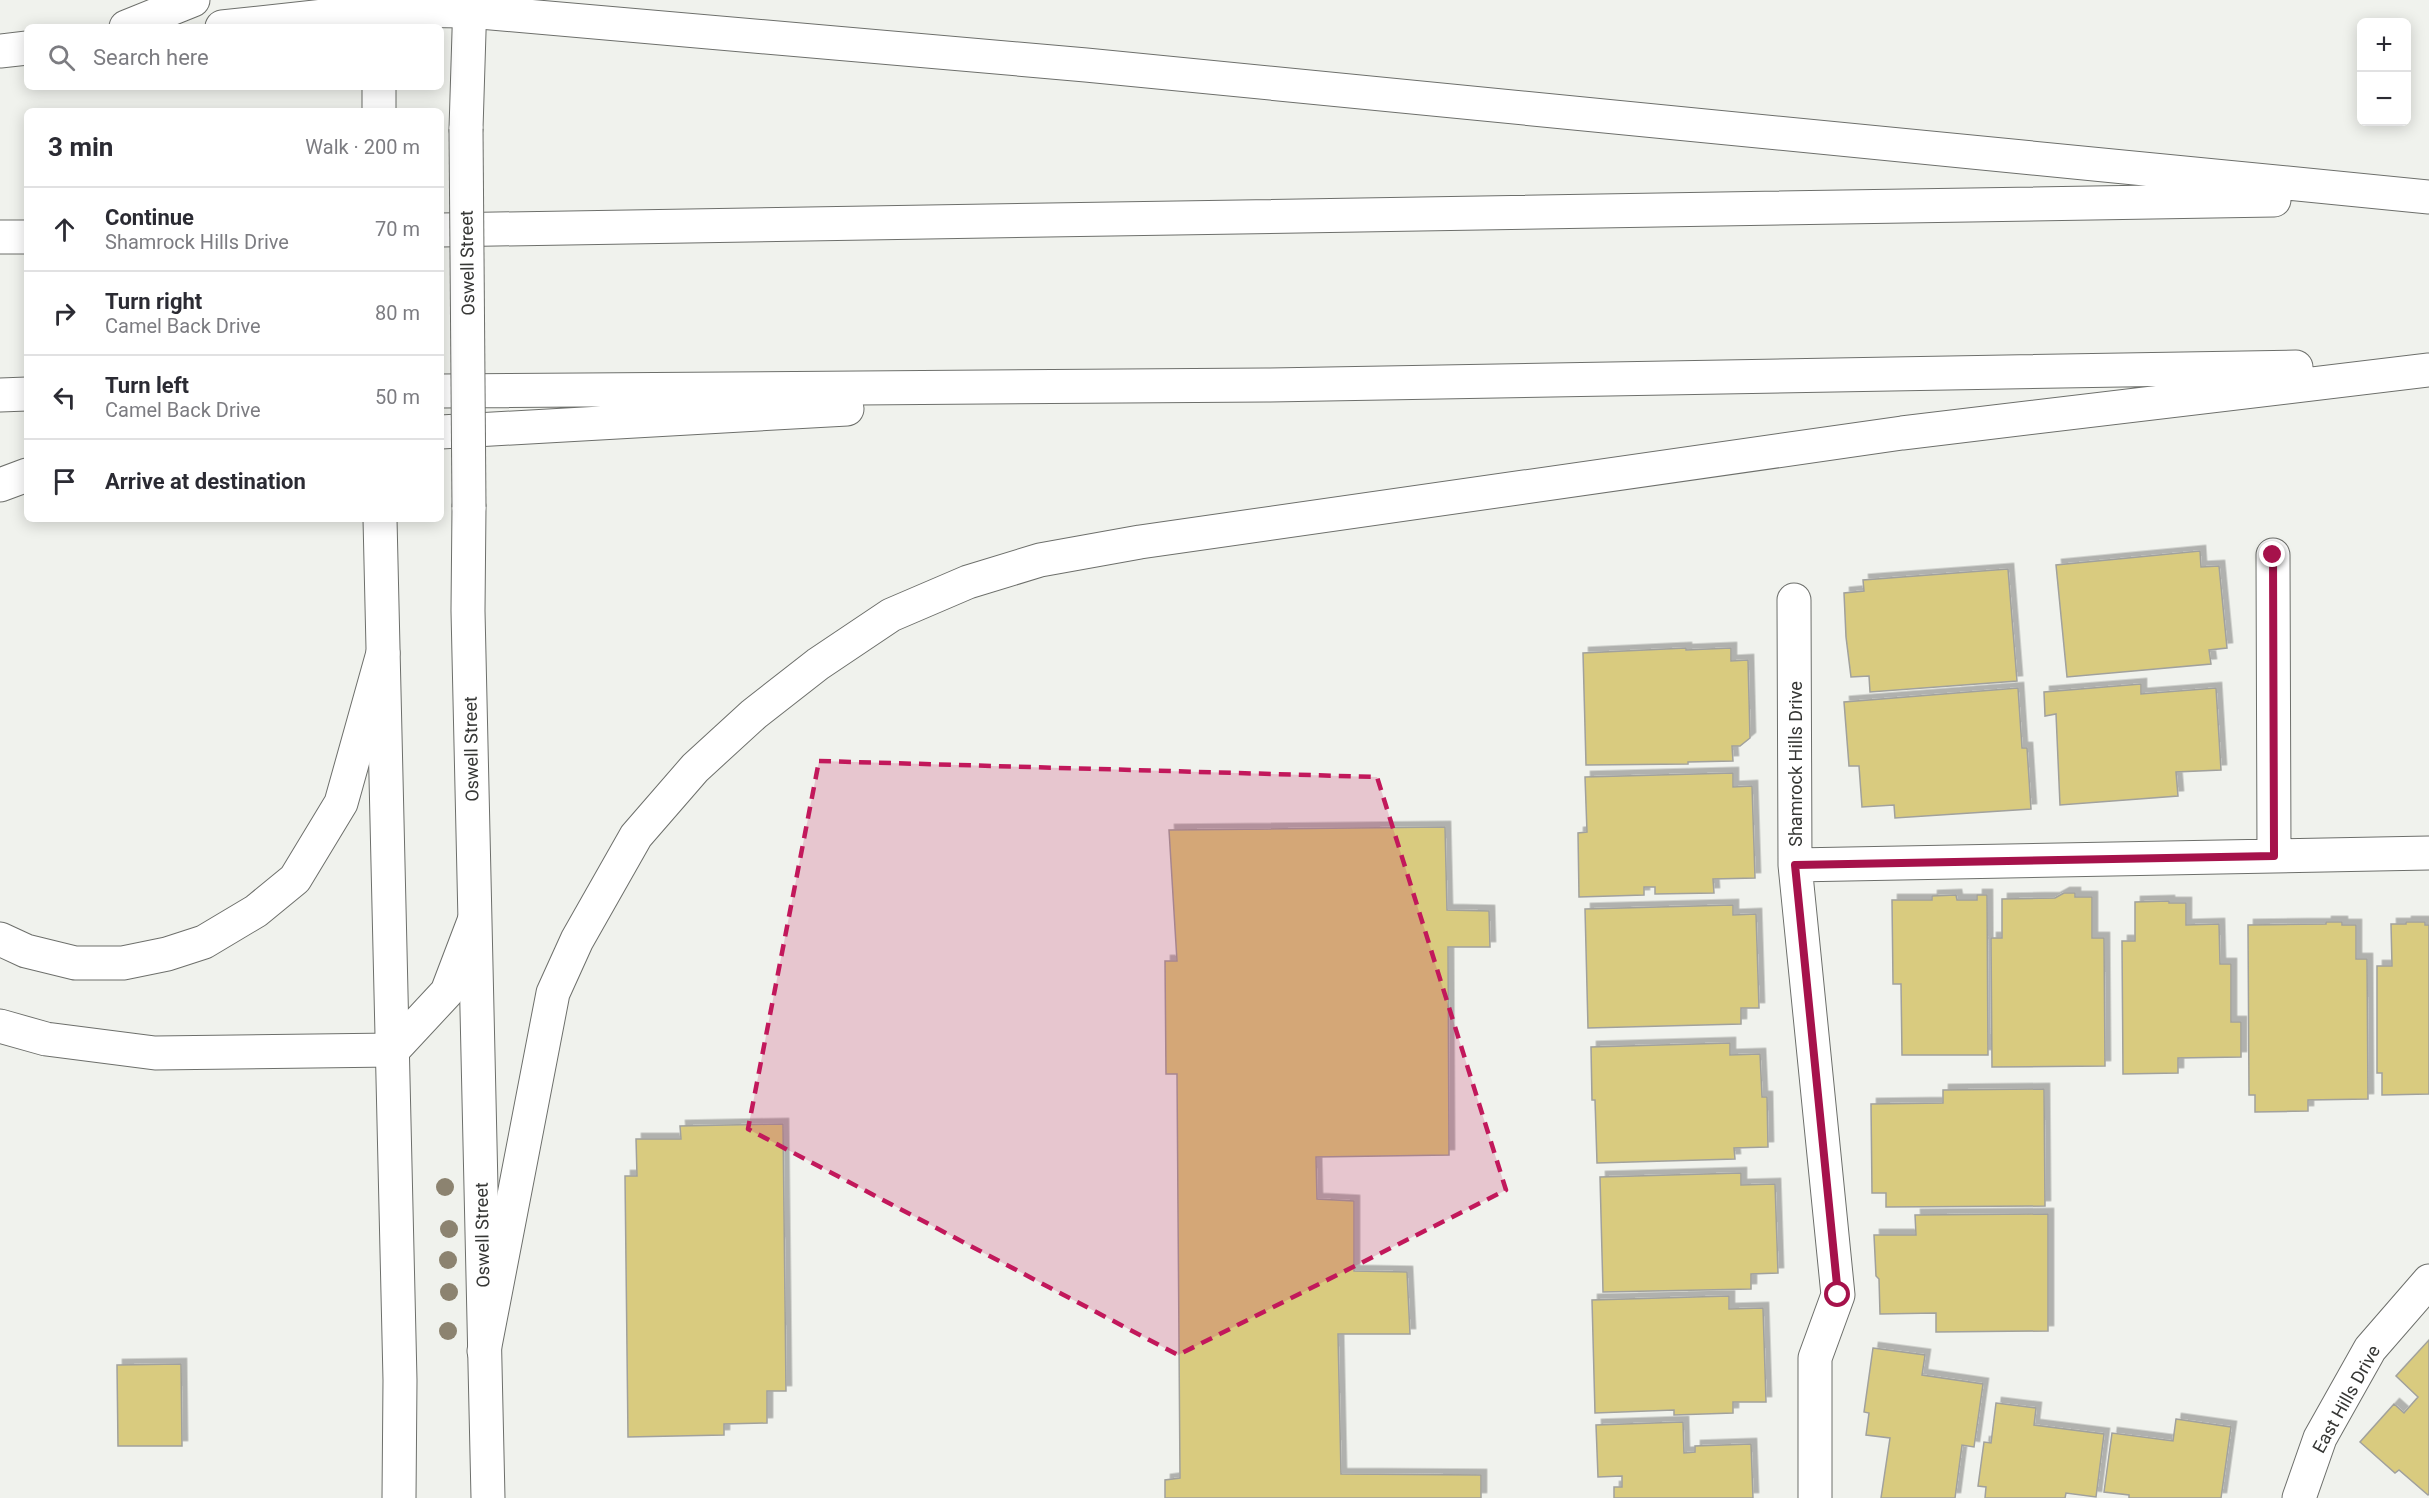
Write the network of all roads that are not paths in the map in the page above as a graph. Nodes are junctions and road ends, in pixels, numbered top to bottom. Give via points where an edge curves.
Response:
1 (193, 0) edge
2 (470, 6) edge
3 (379, 12) edge
4 (133, 24) edge
5 (253, 24) edge
6 (24, 48) edge
7 (0, 51) edge
8 (379, 90) edge
9 (380, 108) edge
10 (2429, 197) edge
11 (444, 230) edge
12 (0, 237) edge
13 (24, 237) edge
14 (2429, 365) edge
15 (2429, 370) edge
16 (1266, 385) junction
17 (444, 391) edge
18 (24, 394) edge
19 (0, 395) edge
20 (444, 432) edge
21 (24, 476) edge
22 (0, 485) edge
23 (380, 522) edge
24 (2273, 555) dead end
25 (1794, 600) dead end
26 (383, 653) junction
27 (2429, 852) edge
28 (2274, 856) junction
29 (1795, 865) junction
30 (474, 921) junction
31 (0, 939) edge
32 (0, 1026) edge
33 (393, 1050) junction
34 (2429, 1281) edge
35 (484, 1351) junction
36 (399, 1498) edge
37 (488, 1498) edge
38 (1815, 1498) edge
39 (2299, 1498) edge

1 - 4 main road
2 - 3 main road
2 - 10 main road
2 - 30 main road, Oswell Street, bridge via 466,129 468,611
3 - 5 main road
6 - 7 main road
8 - 9 main road
10 - 11 main road
12 - 13 main road
14 - 16 main road
15 - 35 main road via 1902,433 1140,542 1040,560 968,582 891,615 763,706 695,768 636,836 577,940 553,993
16 - 17 main road
16 - 20 main road
18 - 19 main road
21 - 22 main road
23 - 26 main road
24 - 28 main road
25 - 29 main road, Shamrock Hills Drive
26 - 31 main road via 341,803 295,879 256,911 204,942 123,963 75,963 26,951
26 - 33 main road
27 - 28 main road
28 - 29 main road
29 - 38 main road, Shamrock Hills Drive via 1838,1295 1815,1358
30 - 33 main road via 447,992
30 - 35 main road, Oswell Street
32 - 33 main road via 46,1039 155,1053
33 - 36 main road
34 - 39 main road, East Hills Drive via 2370,1349 2320,1438
35 - 37 main road, Oswell Street

